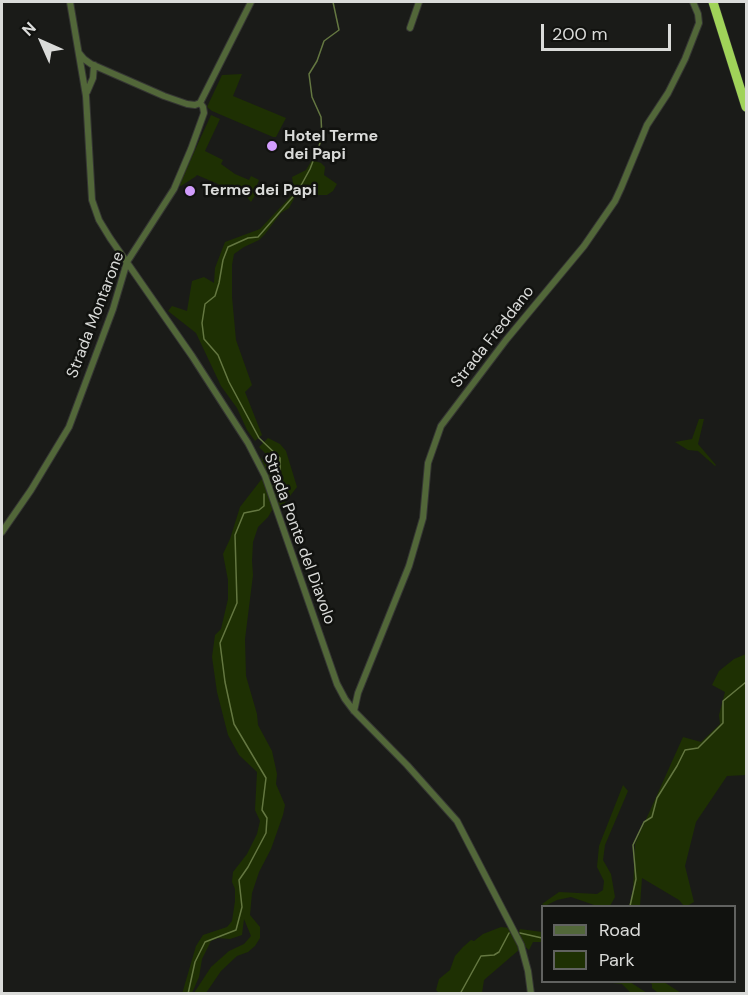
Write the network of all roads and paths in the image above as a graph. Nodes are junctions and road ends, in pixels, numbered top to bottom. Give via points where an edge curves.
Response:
1 (70, 2) edge
2 (251, 2) edge
3 (419, 2) edge
4 (693, 2) edge
5 (713, 2) edge
6 (719, 2) edge
7 (411, 27) dead end
8 (78, 51) junction
9 (94, 65) junction
10 (111, 72) junction
11 (82, 77) junction
12 (93, 78) junction
13 (747, 89) edge
14 (86, 96) junction
15 (200, 103) junction
16 (747, 107) edge
17 (127, 262) junction
18 (2, 532) edge
19 (354, 711) junction
20 (531, 993) edge

1 - 8 street, Strada Ponte del Diavolo
2 - 15 street
3 - 7 street
4 - 19 street, Strada Freddano via 699,23 685,59 647,125 615,201 584,246 441,426 429,463 423,518 409,566
5 - 16 highway
6 - 13 highway
8 - 9 street
8 - 11 street, Strada Ponte del Diavolo
9 - 10 street
9 - 11 street
9 - 12 street
10 - 12 street
10 - 15 street via 164,96 187,104
11 - 14 street, Strada Ponte del Diavolo
12 - 14 street
14 - 17 street, Strada Ponte del Diavolo via 92,200 99,220
15 - 17 street, Strada Montarone via 203,120 174,189
17 - 18 street, Strada Montarone via 69,427
17 - 19 street, Strada Ponte del Diavolo via 192,356 264,472 337,684
19 - 20 street, Strada Ponte del Diavolo via 457,821 521,945

